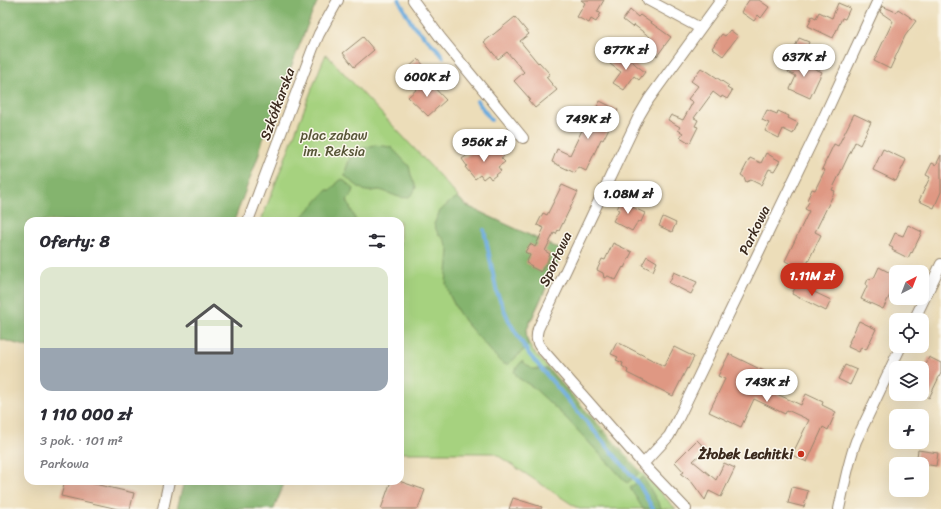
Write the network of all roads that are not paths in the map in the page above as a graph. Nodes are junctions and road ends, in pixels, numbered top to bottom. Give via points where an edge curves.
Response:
1 (338, 0) edge
2 (413, 0) edge
3 (648, 0) edge
4 (721, 0) edge
5 (878, 0) edge
6 (700, 28) junction
7 (522, 138) dead end
8 (250, 217) edge
9 (941, 264) edge
10 (917, 313) edge
11 (898, 353) edge
12 (643, 464) junction
13 (168, 485) edge
14 (163, 509) edge
15 (686, 509) edge
16 (839, 509) edge

1 - 8 street, Szkółkarska via 313,48
2 - 7 street
3 - 6 street
4 - 6 street, Sportowa
5 - 12 street, Parkowa via 678,419 669,436
6 - 12 street, Sportowa via 639,116 536,334 541,348
9 - 10 street
11 - 16 street via 856,441
12 - 15 street, Sportowa
13 - 14 street

